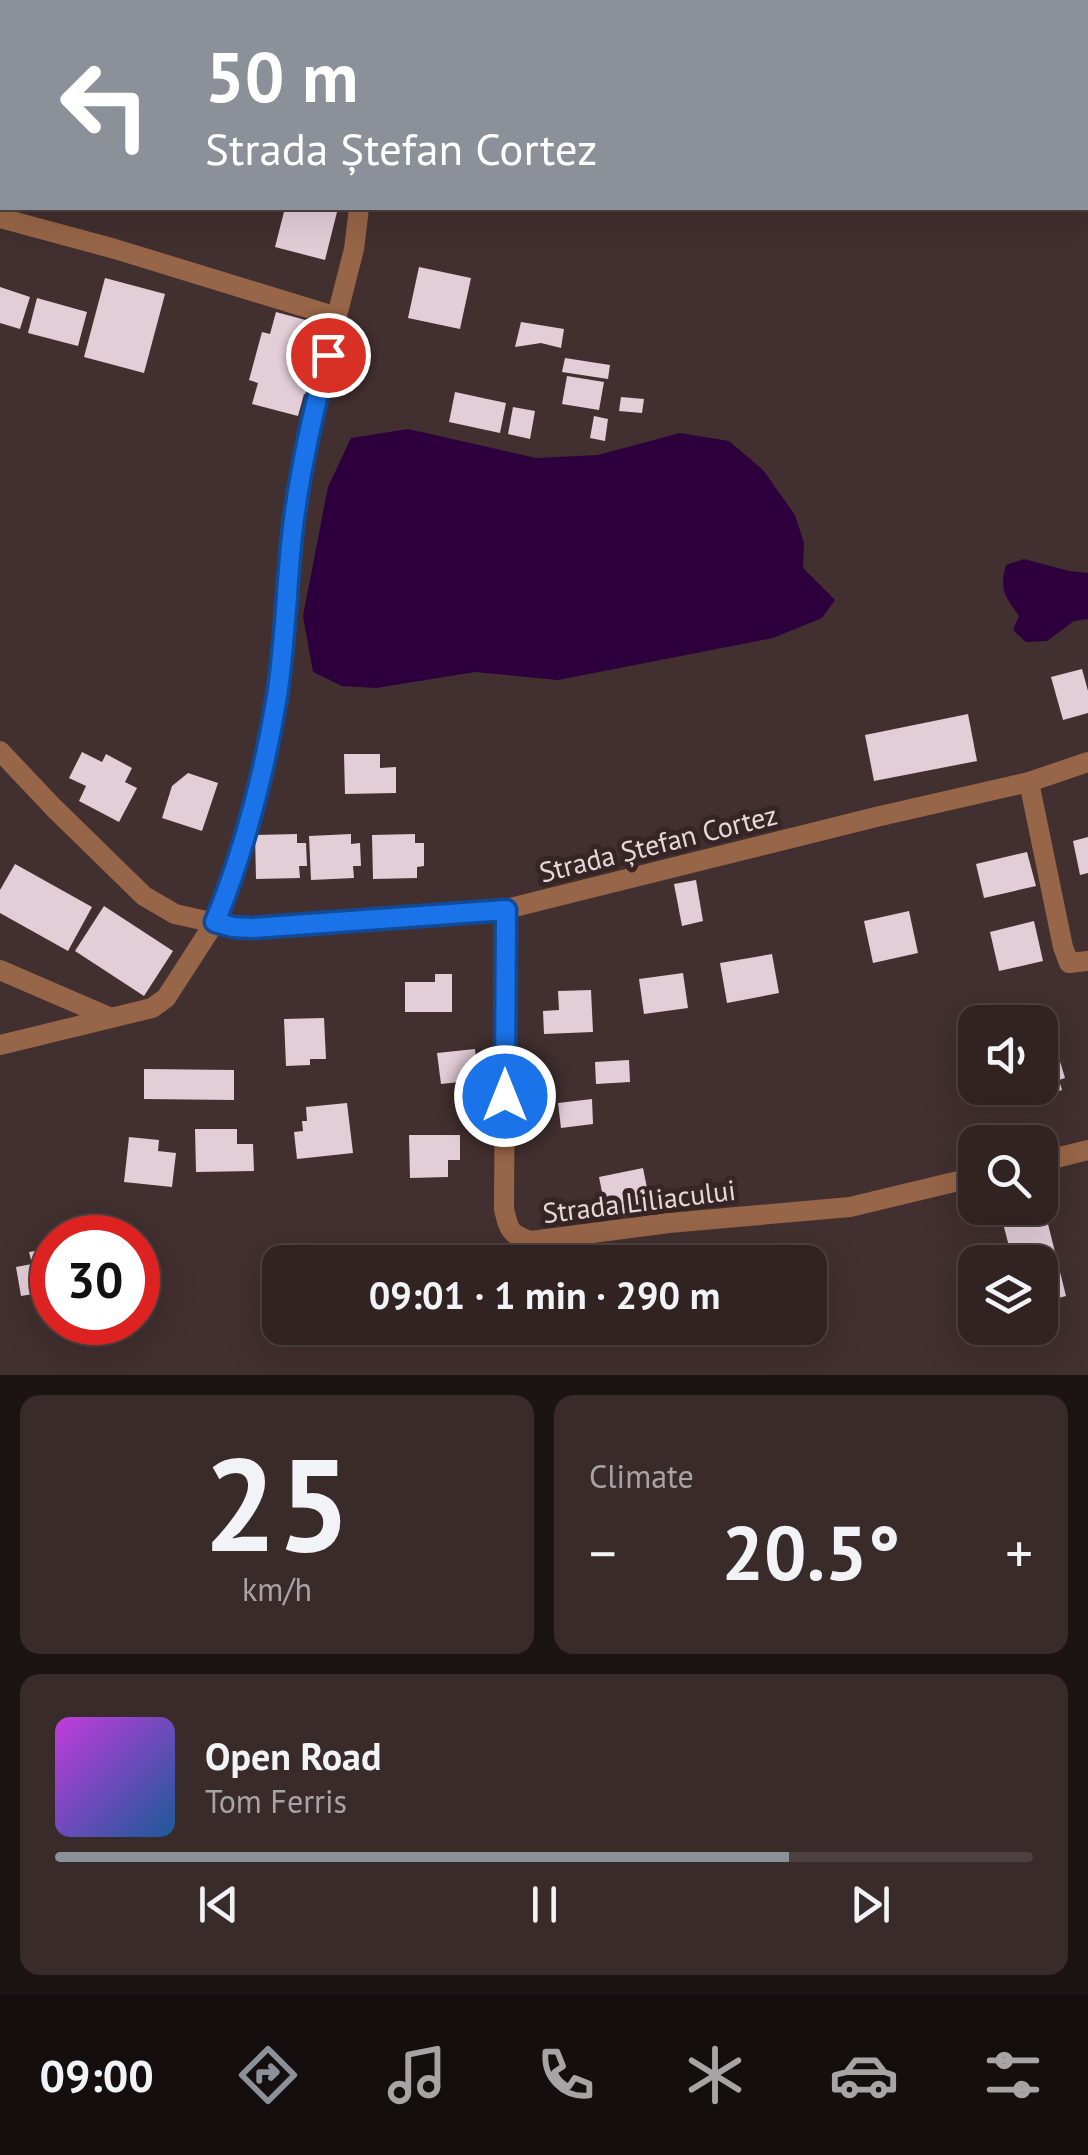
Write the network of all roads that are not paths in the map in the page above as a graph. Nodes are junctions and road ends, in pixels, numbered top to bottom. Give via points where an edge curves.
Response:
1 (359, 210) edge
2 (0, 218) edge
3 (337, 317) junction
4 (0, 751) edge
5 (1088, 762) edge
6 (1028, 782) junction
7 (506, 910) junction
8 (215, 922) junction
9 (1088, 962) edge
10 (0, 970) edge
11 (111, 1018) junction
12 (0, 1045) edge
13 (1088, 1150) edge
14 (1058, 1158) edge
15 (958, 1181) edge

1 - 3 street
2 - 3 street
3 - 8 street via 305,450 269,734 250,824
4 - 8 street, Strada Ștefan Cortez via 144,896 174,914
5 - 6 street, Strada Ștefan Cortez
6 - 7 street, Strada Ștefan Cortez
6 - 9 street via 1062,947 1069,963
7 - 8 street, Strada Ștefan Cortez via 252,928
7 - 15 street, Strada Liliacului via 504,1209 514,1235 532,1241 850,1207
8 - 11 street via 166,998
10 - 11 street
11 - 12 street
13 - 14 street

